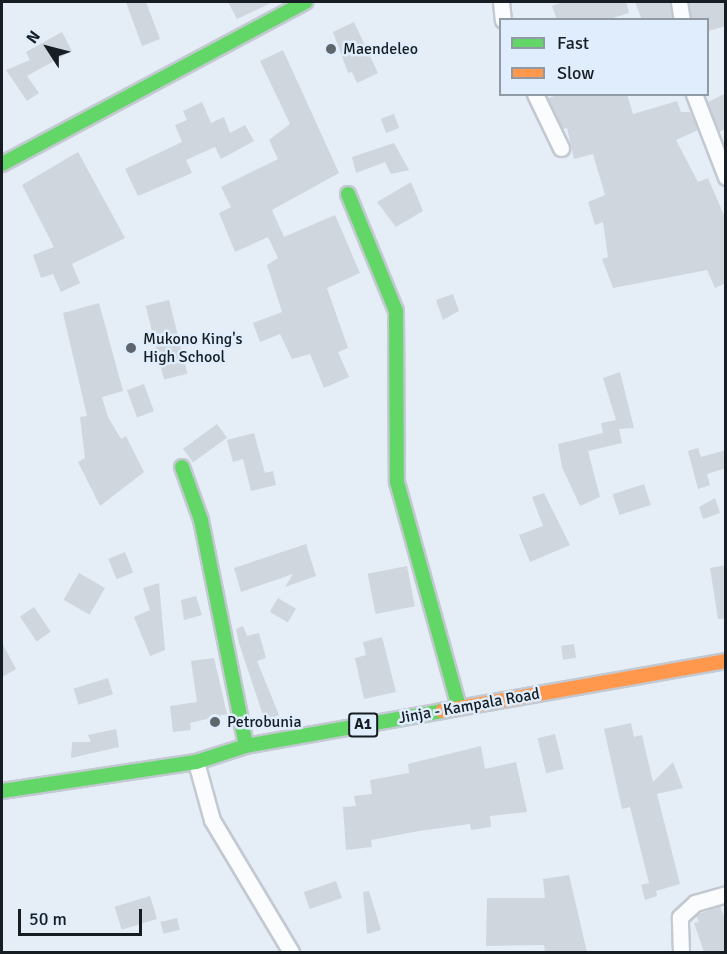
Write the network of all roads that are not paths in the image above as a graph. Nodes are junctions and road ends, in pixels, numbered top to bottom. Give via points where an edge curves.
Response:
1 (306, 2) edge
2 (501, 2) edge
3 (679, 2) edge
4 (503, 18) edge
5 (682, 18) edge
6 (536, 96) edge
7 (695, 96) edge
8 (561, 148) dead end
9 (2, 164) edge
10 (726, 177) edge
11 (348, 194) dead end
12 (182, 466) dead end
13 (726, 661) edge
14 (459, 707) junction
15 (246, 746) junction
16 (196, 762) junction
17 (2, 791) edge
18 (726, 894) edge
19 (291, 952) edge
20 (681, 952) edge

1 - 9 main road
2 - 4 street
3 - 5 street
6 - 8 street
7 - 10 street
11 - 14 main road via 396,311 398,482
12 - 15 main road via 201,520
13 - 14 main road, Jinja - Kampala Road / A1
14 - 15 main road, Jinja - Kampala Road / A1
15 - 16 main road, Jinja - Kampala Road / A1
16 - 17 main road, Jinja - Kampala Road / A1
16 - 19 street via 212,820
18 - 20 street via 695,903 680,917

